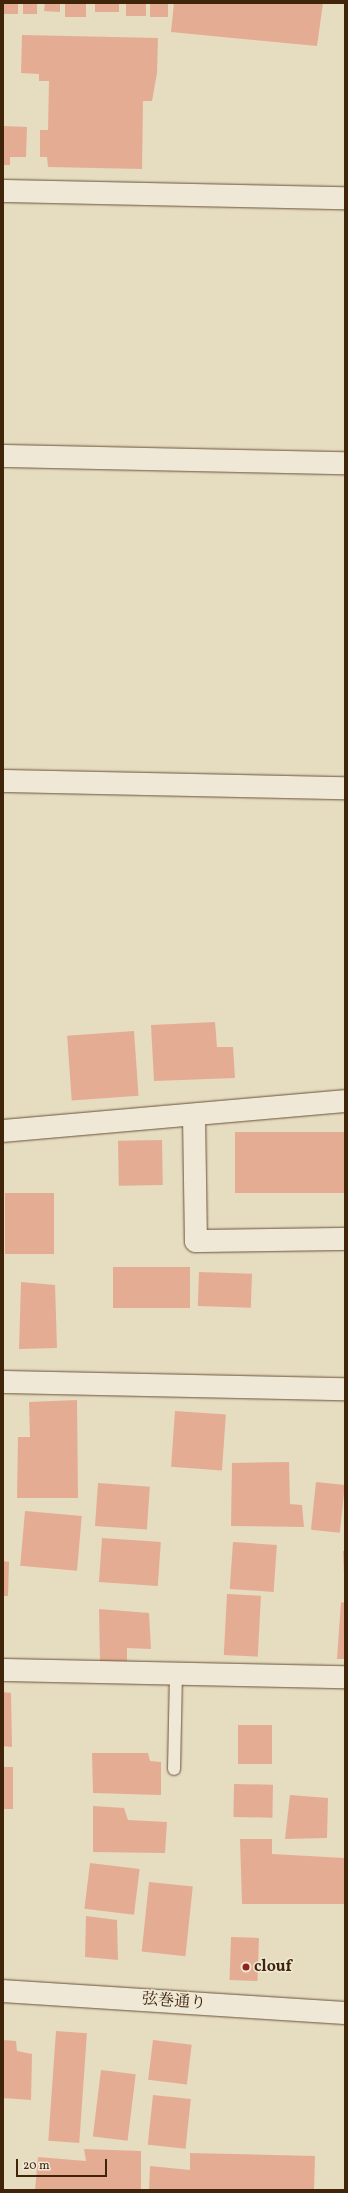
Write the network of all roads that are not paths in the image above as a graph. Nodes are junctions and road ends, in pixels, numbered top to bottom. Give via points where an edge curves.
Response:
1 (3, 191) edge
2 (345, 198) edge
3 (3, 456) edge
4 (345, 463) edge
5 (3, 781) edge
6 (345, 788) edge
7 (345, 1101) edge
8 (194, 1116) junction
9 (3, 1131) edge
10 (345, 1239) edge
11 (3, 1382) edge
12 (345, 1389) edge
13 (3, 1670) edge
14 (176, 1675) junction
15 (345, 1677) edge
16 (174, 1769) dead end
17 (3, 1991) edge
18 (345, 2013) edge

1 - 2 street
3 - 4 street
5 - 6 street
7 - 8 street
8 - 9 street via 146,1117
8 - 10 street via 196,1241
11 - 12 street
13 - 14 street
14 - 15 street
14 - 16 lane
17 - 18 street, 弦巻通り

